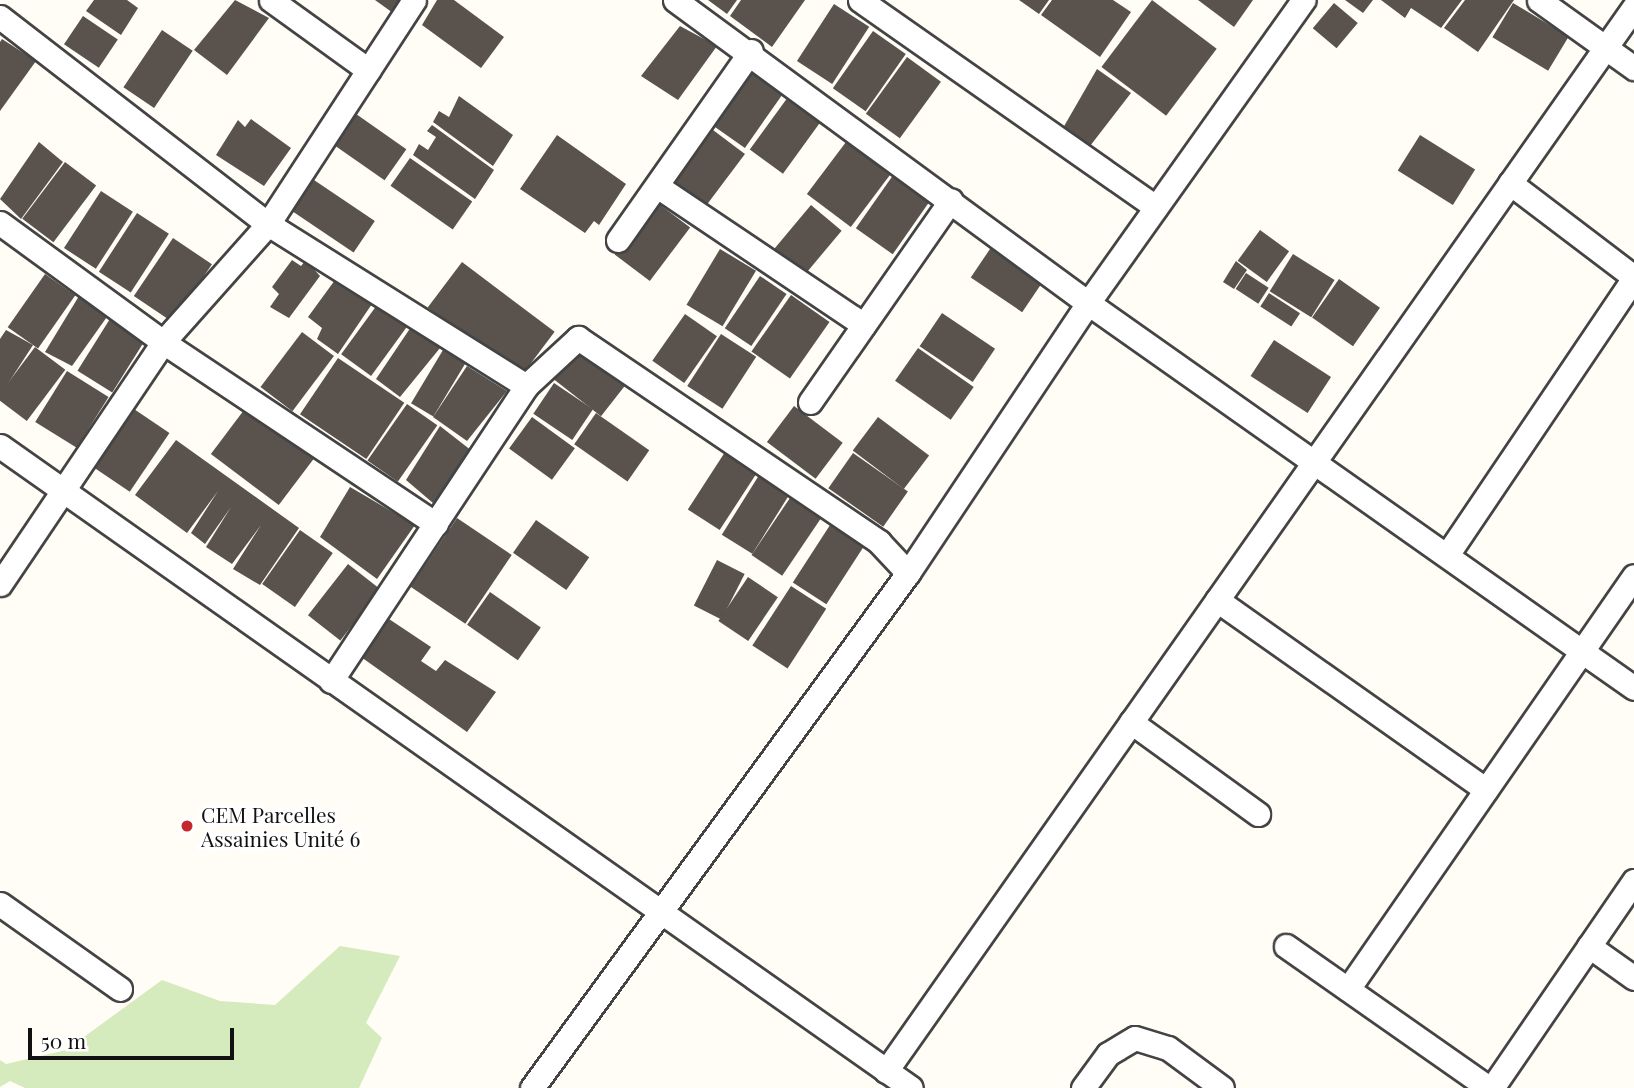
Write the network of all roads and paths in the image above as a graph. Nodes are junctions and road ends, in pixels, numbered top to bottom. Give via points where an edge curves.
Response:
1 (271, 0) edge
2 (414, 0) edge
3 (676, 0) edge
4 (860, 0) edge
5 (1303, 0) edge
6 (1539, 0) edge
7 (1634, 7) edge
8 (0, 17) edge
9 (1606, 48) junction
10 (751, 51) junction
11 (1634, 68) edge
12 (368, 71) junction
13 (1510, 183) junction
14 (657, 186) junction
15 (951, 200) junction
16 (1156, 207) junction
17 (0, 223) edge
18 (268, 224) junction
19 (618, 240) dead end
20 (1634, 278) edge
21 (1088, 303) junction
22 (864, 325) junction
23 (163, 342) junction
24 (526, 386) junction
25 (810, 402) dead end
26 (0, 446) edge
27 (1314, 462) junction
28 (64, 491) junction
29 (436, 524) junction
30 (1447, 555) junction
31 (908, 573) junction
32 (1634, 576) edge
33 (0, 584) edge
34 (1217, 600) junction
35 (1582, 651) junction
36 (331, 681) junction
37 (1634, 688) edge
38 (1131, 722) junction
39 (1486, 790) junction
40 (1258, 814) dead end
41 (1634, 881) edge
42 (0, 904) edge
43 (658, 910) junction
44 (1286, 946) dead end
45 (1589, 946) junction
46 (1634, 978) edge
47 (120, 989) dead end
48 (1348, 989) junction
49 (887, 1071) junction
50 (532, 1088) edge
51 (911, 1088) edge
52 (1083, 1088) edge
53 (1222, 1088) edge
54 (1490, 1088) edge

1 - 12 street
2 - 12 street
3 - 10 street
4 - 16 street
5 - 16 street
6 - 9 street
7 - 9 street
8 - 18 street
9 - 11 street
9 - 13 street
10 - 14 street
10 - 15 street
12 - 18 street
13 - 20 street
13 - 27 street
14 - 19 street
14 - 22 street
15 - 21 street
15 - 22 street
16 - 21 street
17 - 23 street
18 - 23 street
18 - 24 street
20 - 30 street
21 - 27 street
21 - 31 street
22 - 25 street
23 - 28 street
23 - 29 street
24 - 29 street
24 - 31 street via 578,338 879,542
26 - 28 street
27 - 30 street
27 - 34 street
28 - 33 street
28 - 36 street
29 - 36 street
30 - 35 street
31 - 43 street
32 - 35 street
34 - 38 street
34 - 39 street
35 - 37 street
35 - 39 street
36 - 43 street
38 - 40 street
38 - 49 street
39 - 48 street
41 - 45 street
42 - 47 street
43 - 49 street
43 - 50 street
44 - 48 street
45 - 46 street
45 - 54 street
48 - 54 street
49 - 51 street
52 - 53 street via 1108,1054 1135,1038 1168,1048

